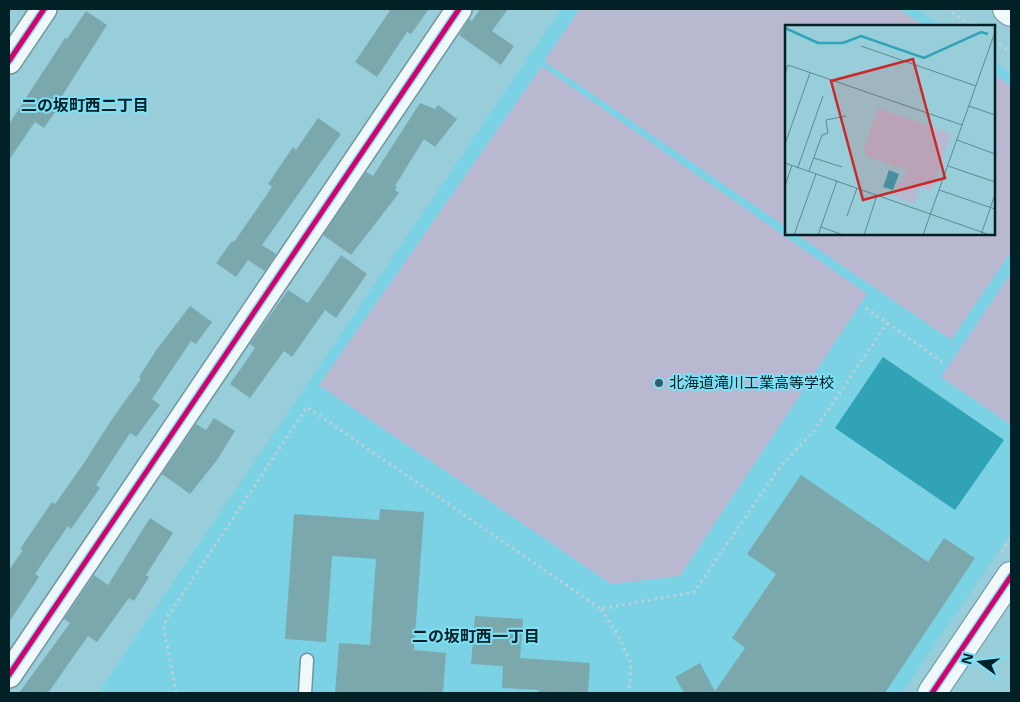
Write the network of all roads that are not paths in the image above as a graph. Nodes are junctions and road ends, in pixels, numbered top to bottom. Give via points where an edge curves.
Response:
1 (44, 9) edge
2 (459, 9) edge
3 (1007, 9) edge
4 (1011, 12) edge
5 (9, 61) edge
6 (1011, 577) edge
7 (307, 660) dead end
8 (9, 675) edge
9 (305, 693) edge
10 (932, 693) edge

1 - 5 street
2 - 8 street
3 - 4 main road
6 - 10 main road
7 - 9 lane

